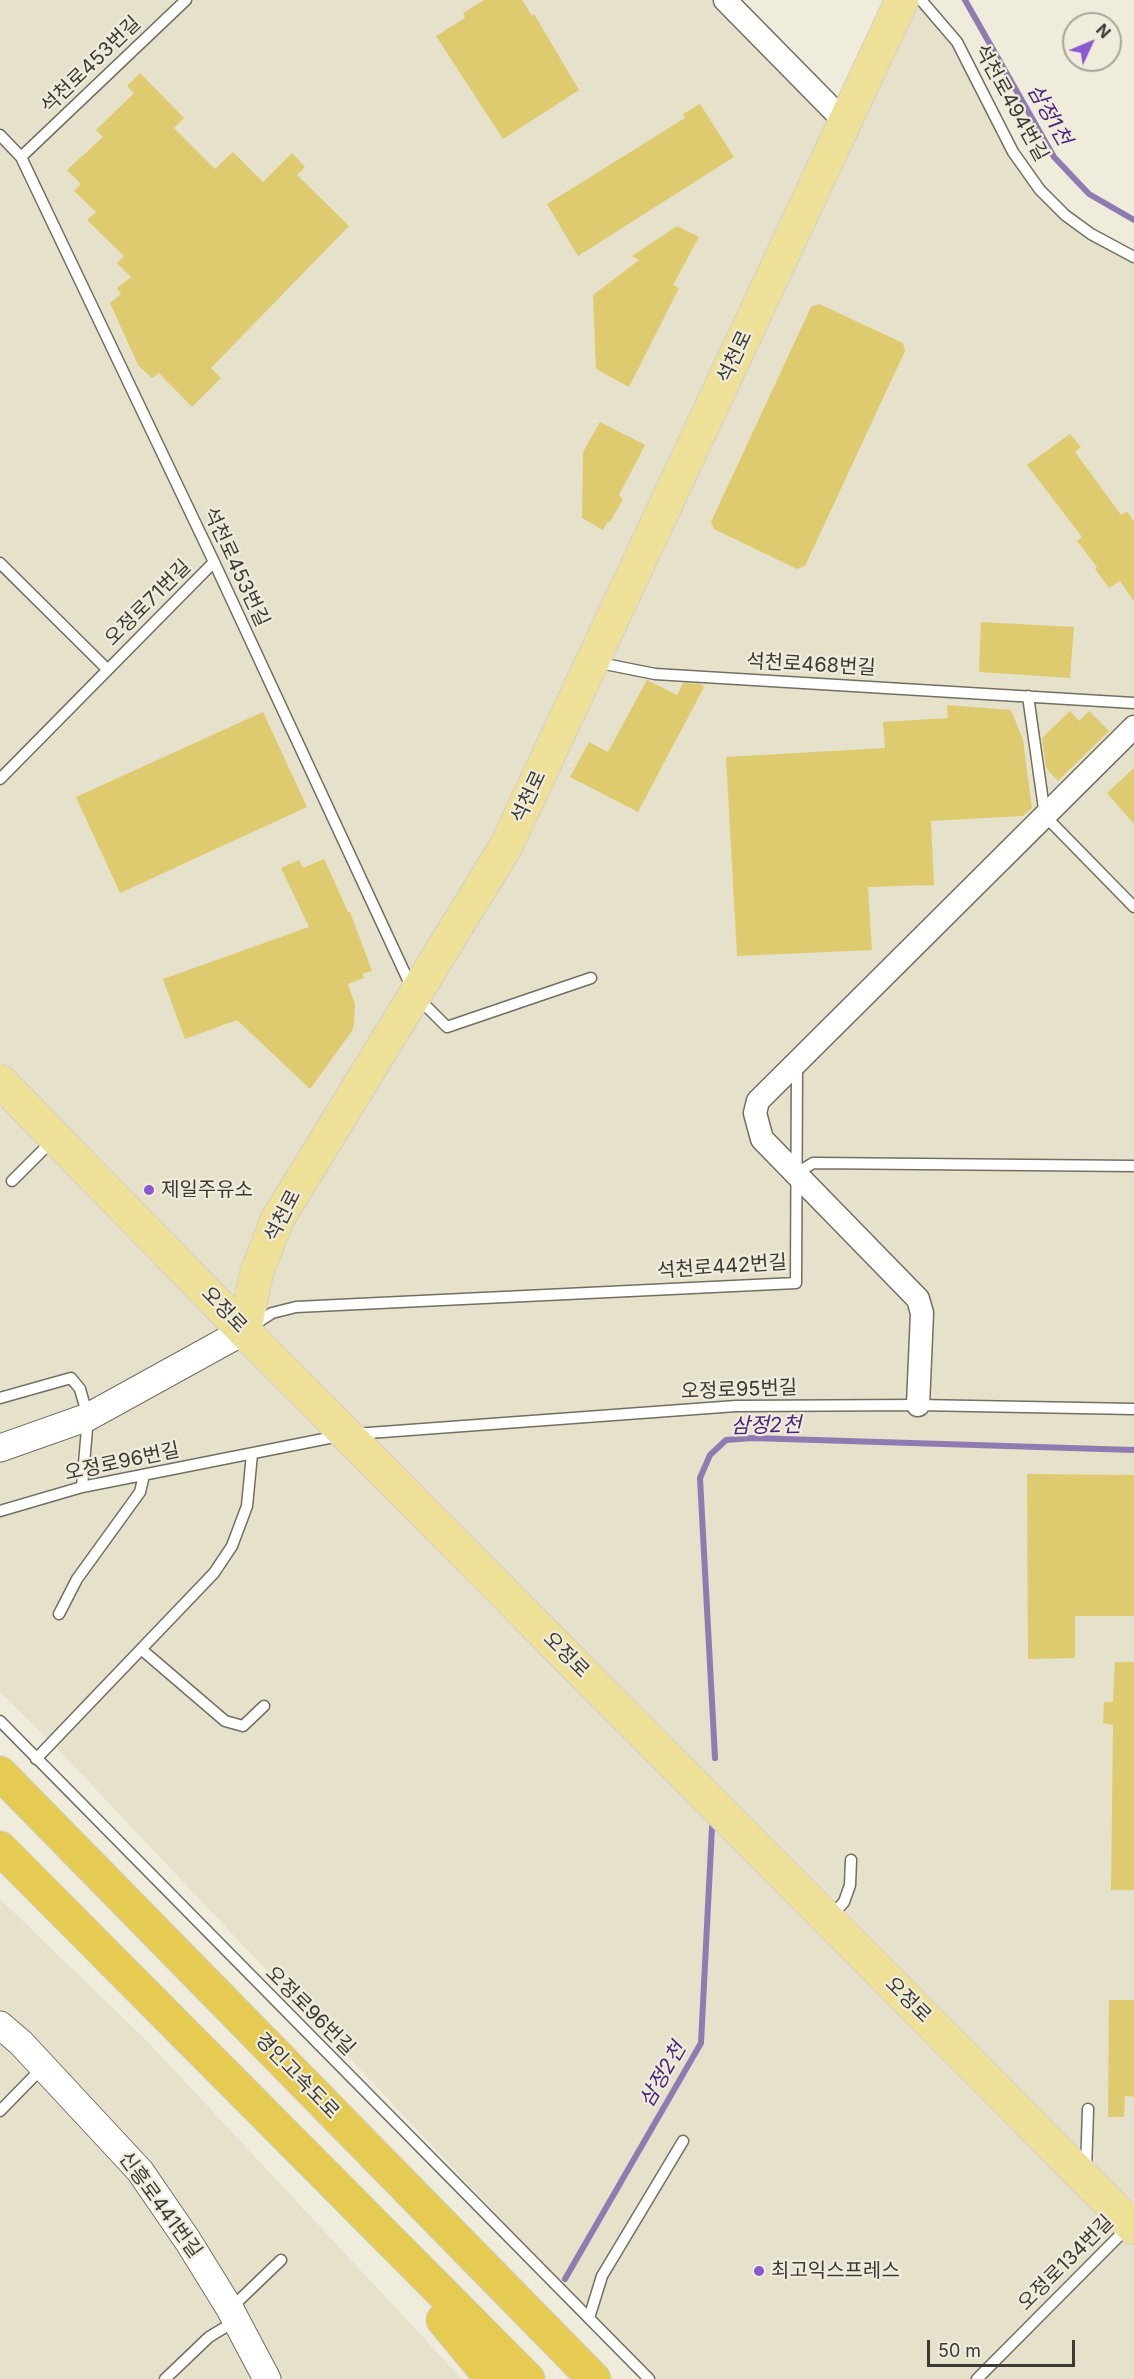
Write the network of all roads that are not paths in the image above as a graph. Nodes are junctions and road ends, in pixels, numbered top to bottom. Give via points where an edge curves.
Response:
1 (186, 0) edge
2 (725, 0) edge
3 (902, 0) edge
4 (921, 0) edge
5 (844, 122) junction
6 (0, 135) edge
7 (21, 157) junction
8 (1134, 257) edge
9 (214, 562) junction
10 (0, 563) edge
11 (594, 658) junction
12 (106, 669) junction
13 (1028, 696) junction
14 (1134, 703) edge
15 (1134, 726) edge
16 (0, 779) edge
17 (1045, 816) junction
18 (1134, 907) edge
19 (591, 978) dead end
20 (415, 995) junction
21 (796, 1063) junction
22 (0, 1081) edge
23 (55, 1138) junction
24 (1134, 1166) edge
25 (797, 1173) junction
26 (12, 1181) dead end
27 (244, 1331) junction
28 (0, 1398) edge
29 (918, 1405) junction
30 (1134, 1408) edge
31 (88, 1417) junction
32 (347, 1435) junction
33 (0, 1448) edge
34 (252, 1454) junction
35 (144, 1475) junction
36 (82, 1487) junction
37 (0, 1511) edge
38 (59, 1614) dead end
39 (141, 1649) junction
40 (264, 1706) dead end
41 (0, 1721) edge
42 (36, 1759) junction
43 (0, 1773) edge
44 (0, 1848) edge
45 (851, 1860) dead end
46 (828, 1919) junction
47 (0, 2025) edge
48 (43, 2067) junction
49 (1088, 2109) dead end
50 (0, 2111) edge
51 (683, 2141) dead end
52 (314, 2164) junction
53 (1086, 2179) junction
54 (1133, 2225) edge
55 (281, 2260) dead end
56 (234, 2315) junction
57 (589, 2318) junction
58 (561, 2344) junction
59 (165, 2379) edge
60 (267, 2379) edge
61 (492, 2379) edge
62 (528, 2379) edge
63 (594, 2379) edge
64 (602, 2379) edge
65 (649, 2379) edge
66 (977, 2379) edge

1 - 7 lane, 석천로453번길
2 - 5 street
3 - 5 main road, 석천로
4 - 8 lane, 석천로494번길 via 957,42 1013,153 1040,189 1091,234
5 - 11 main road, 석천로
6 - 7 lane, 석천로453번길
7 - 9 lane, 석천로453번길
9 - 12 lane, 오정로71번길
9 - 20 lane, 석천로453번길
10 - 12 lane, 오정로71번길
11 - 13 lane, 석천로468번길 via 655,674
11 - 20 main road, 석천로 via 506,846
12 - 16 lane, 오정로71번길
13 - 14 lane, 석천로468번길
13 - 17 lane
15 - 17 street
17 - 18 lane
17 - 21 street
19 - 20 lane via 447,1027
20 - 27 main road, 석천로 via 277,1220 257,1272
21 - 25 lane
21 - 25 street via 758,1101 755,1113 762,1139
22 - 23 main road, 오정로
23 - 26 lane
23 - 27 main road, 오정로
24 - 25 lane via 813,1163
25 - 27 lane, 석천로442번길 via 796,1283 296,1308 272,1313
25 - 29 street via 918,1299 922,1313
27 - 31 street
27 - 32 main road, 오정로
28 - 31 lane via 71,1378 80,1389
29 - 30 lane, 오정로95번길
29 - 32 lane, 오정로95번길 via 736,1406
31 - 33 street
31 - 36 lane
32 - 34 lane, 오정로96번길
32 - 46 main road, 오정로
34 - 35 lane, 오정로96번길
34 - 39 lane via 247,1506 232,1546 214,1573
35 - 36 lane, 오정로96번길
35 - 38 lane via 140,1492 77,1580
36 - 37 lane, 오정로96번길
39 - 40 lane via 225,1721 243,1726
39 - 42 lane
41 - 42 lane, 오정로96번길
42 - 57 lane, 오정로96번길
43 - 58 highway, 경인고속도로
44 - 52 highway
45 - 46 lane via 850,1885 844,1902
46 - 53 main road, 오정로
47 - 48 street, 신흥로441번길
48 - 50 lane
48 - 56 street, 신흥로441번길 via 140,2171
49 - 53 lane
51 - 57 lane via 602,2276
52 - 61 highway
52 - 62 highway
53 - 54 main road, 오정로
54 - 66 lane, 오정로134번길
55 - 56 lane
56 - 59 lane
56 - 60 street, 신흥로441번길
57 - 65 lane, 오정로96번길
58 - 63 highway, 경인고속도로
58 - 64 highway

